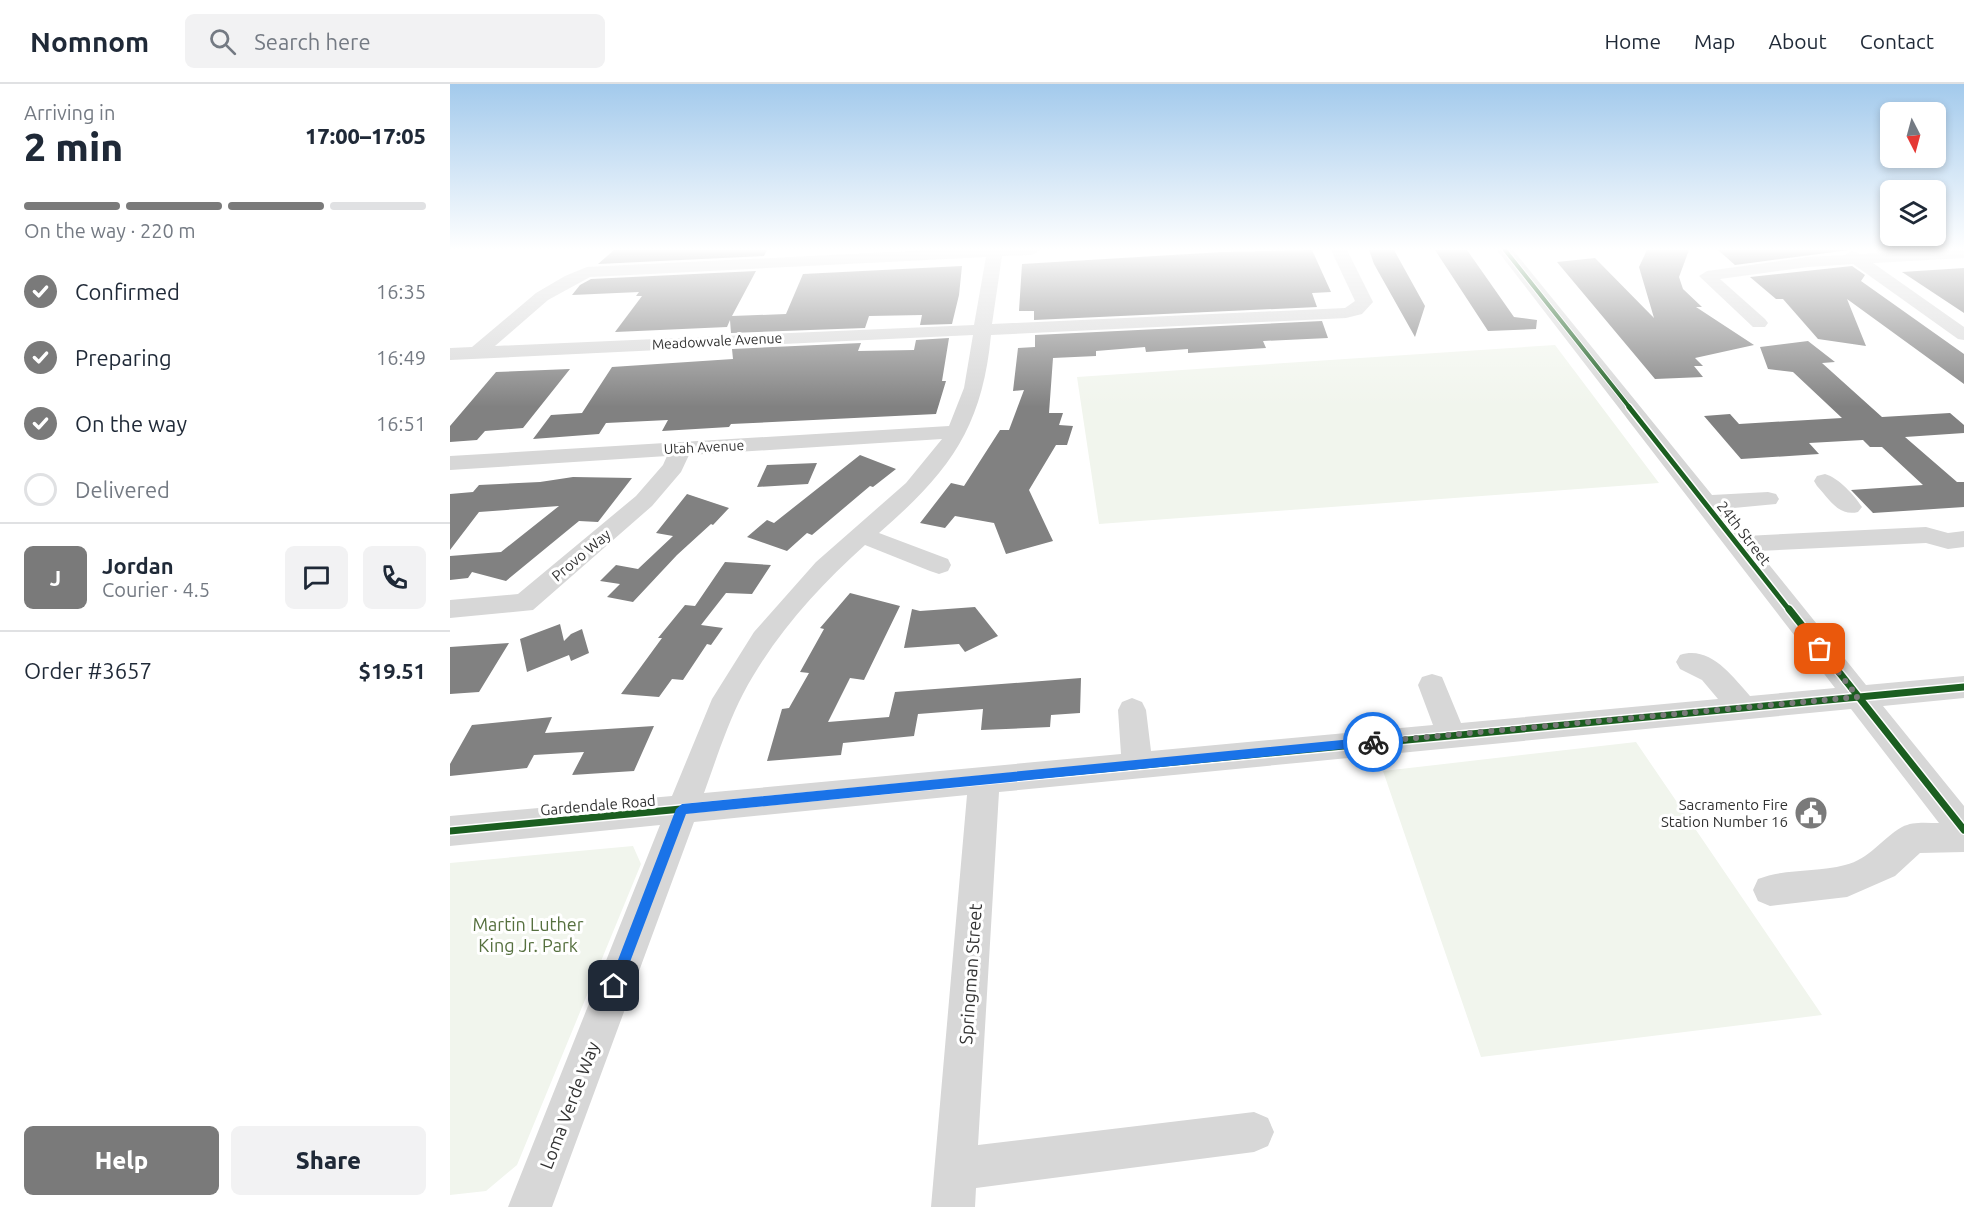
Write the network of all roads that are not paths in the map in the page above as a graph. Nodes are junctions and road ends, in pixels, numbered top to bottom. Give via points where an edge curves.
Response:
1 (532, 302) edge
2 (987, 302) edge
3 (1364, 302) edge
4 (1547, 302) edge
5 (1736, 302) edge
6 (1918, 302) edge
7 (1759, 323) dead end
8 (984, 329) junction
9 (1964, 335) edge
10 (477, 353) junction
11 (450, 354) edge
12 (957, 432) junction
13 (681, 448) junction
14 (450, 463) edge
15 (1825, 481) dead end
16 (1769, 499) dead end
17 (1705, 503) junction
18 (1850, 507) dead end
19 (862, 535) junction
20 (1964, 539) edge
21 (1737, 544) junction
22 (939, 565) dead end
23 (450, 609) edge
24 (1690, 663) dead end
25 (1432, 685) dead end
26 (1964, 687) edge
27 (1858, 697) junction
28 (1743, 708) junction
29 (1132, 710) dead end
30 (1451, 734) junction
31 (1137, 766) junction
32 (984, 779) junction
33 (682, 809) junction
34 (1964, 830) edge
35 (450, 831) edge
36 (1964, 837) edge
37 (1770, 890) dead end
38 (1254, 1132) dead end
39 (955, 1188) edge
40 (530, 1207) edge

1 - 10 street
2 - 8 street, Loma Verde Way
3 - 8 street, Meadowvale Avenue via 1346,313
4 - 17 street, 24th Street
5 - 7 street
6 - 9 street
8 - 10 street, Meadowvale Avenue
8 - 12 street, Loma Verde Way via 975,386
10 - 11 street, Meadowvale Avenue
12 - 13 street, Utah Avenue
12 - 19 street, Loma Verde Way via 915,488
13 - 14 street, Utah Avenue
13 - 23 street, Provo Way via 673,467 644,501 524,603
15 - 18 street
16 - 17 street
17 - 21 street, 24th Street
19 - 22 street
19 - 33 street, Loma Verde Way via 791,605 732,687
20 - 21 street via 1948,541 1926,535
21 - 27 street, 24th Street
24 - 28 street via 1712,672
25 - 30 street
26 - 27 street, Gardendale Road
27 - 28 street, Gardendale Road
27 - 34 street, 24th Street
28 - 30 street, Gardendale Road
29 - 31 street
30 - 31 street, Gardendale Road
31 - 32 street, Gardendale Road
32 - 33 street, Gardendale Road
32 - 39 street, Springman Street
33 - 35 street, Gardendale Road
33 - 40 street, Loma Verde Way
36 - 37 street via 1913,838 1883,865 1847,880
38 - 39 street, Springman Street

